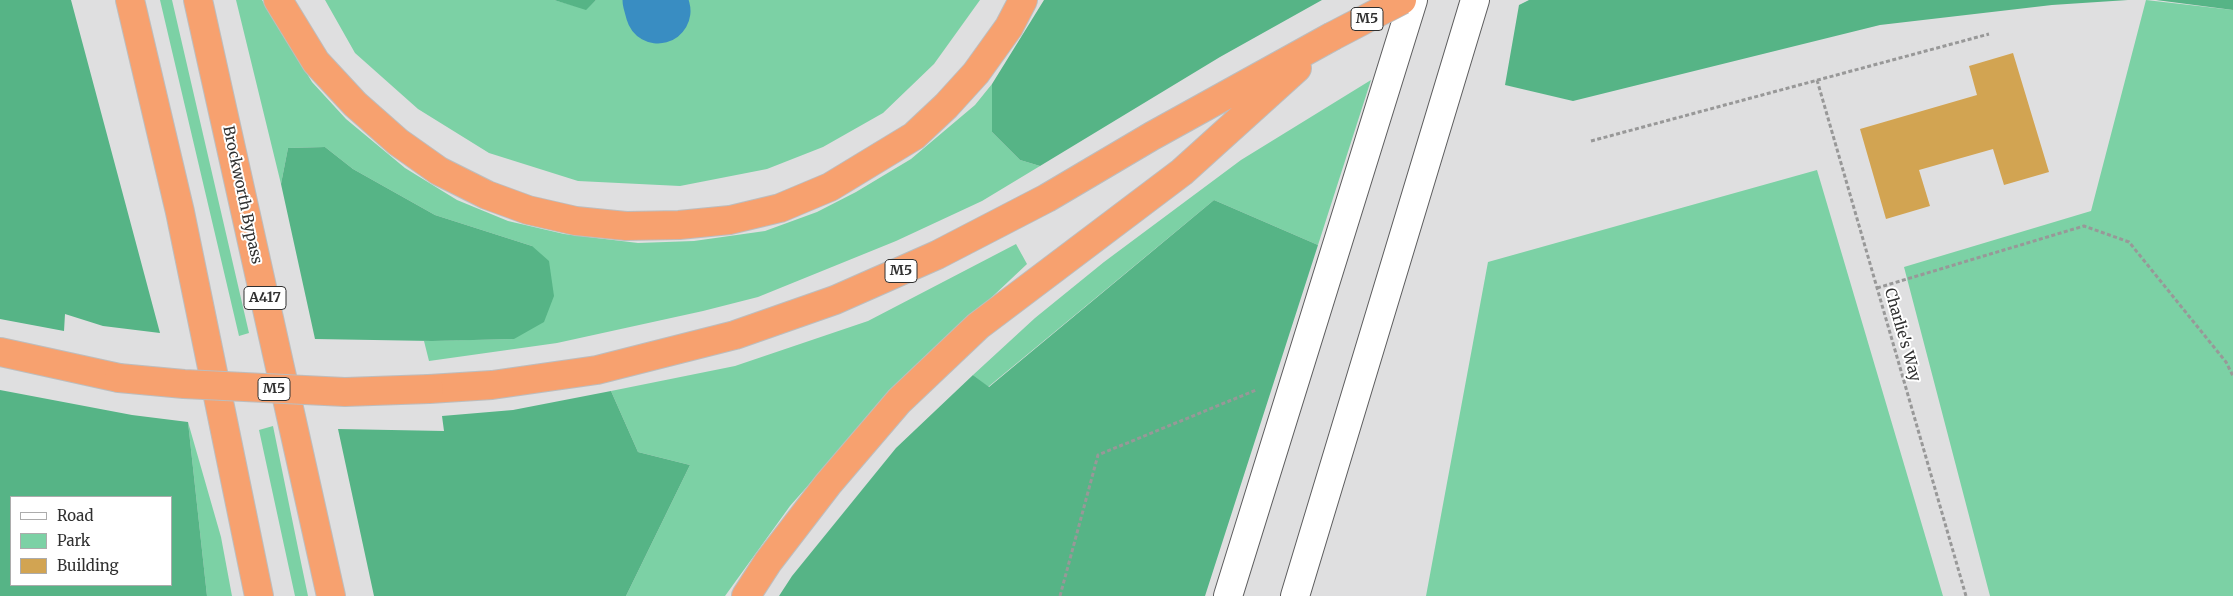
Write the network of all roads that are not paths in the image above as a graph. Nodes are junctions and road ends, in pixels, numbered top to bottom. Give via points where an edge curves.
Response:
1 (115, 0) edge
2 (130, 0) edge
3 (198, 0) edge
4 (278, 0) edge
5 (1023, 0) edge
6 (1402, 0) edge
7 (1413, 0) edge
8 (1475, 0) edge
9 (1331, 37) junction
10 (180, 212) junction
11 (0, 352) edge
12 (259, 596) edge
13 (331, 596) edge
14 (746, 596) edge
15 (1228, 596) edge
16 (1295, 596) edge

1 - 10 highway
2 - 10 highway
3 - 13 highway, Brockworth Bypass / A417
4 - 5 highway via 316,62 355,104 398,142 439,171 487,195 528,210 576,221 626,226 730,220 780,208 830,187 914,136 946,106 976,73 1009,27
6 - 9 highway, M5, bridge
7 - 15 street
8 - 16 street
9 - 11 highway, M5, bridge via 1047,198 937,255 835,300 735,335 597,370 492,386 345,392 119,378
9 - 14 highway, M5 via 1182,172 978,326 899,401 828,484
10 - 12 highway

